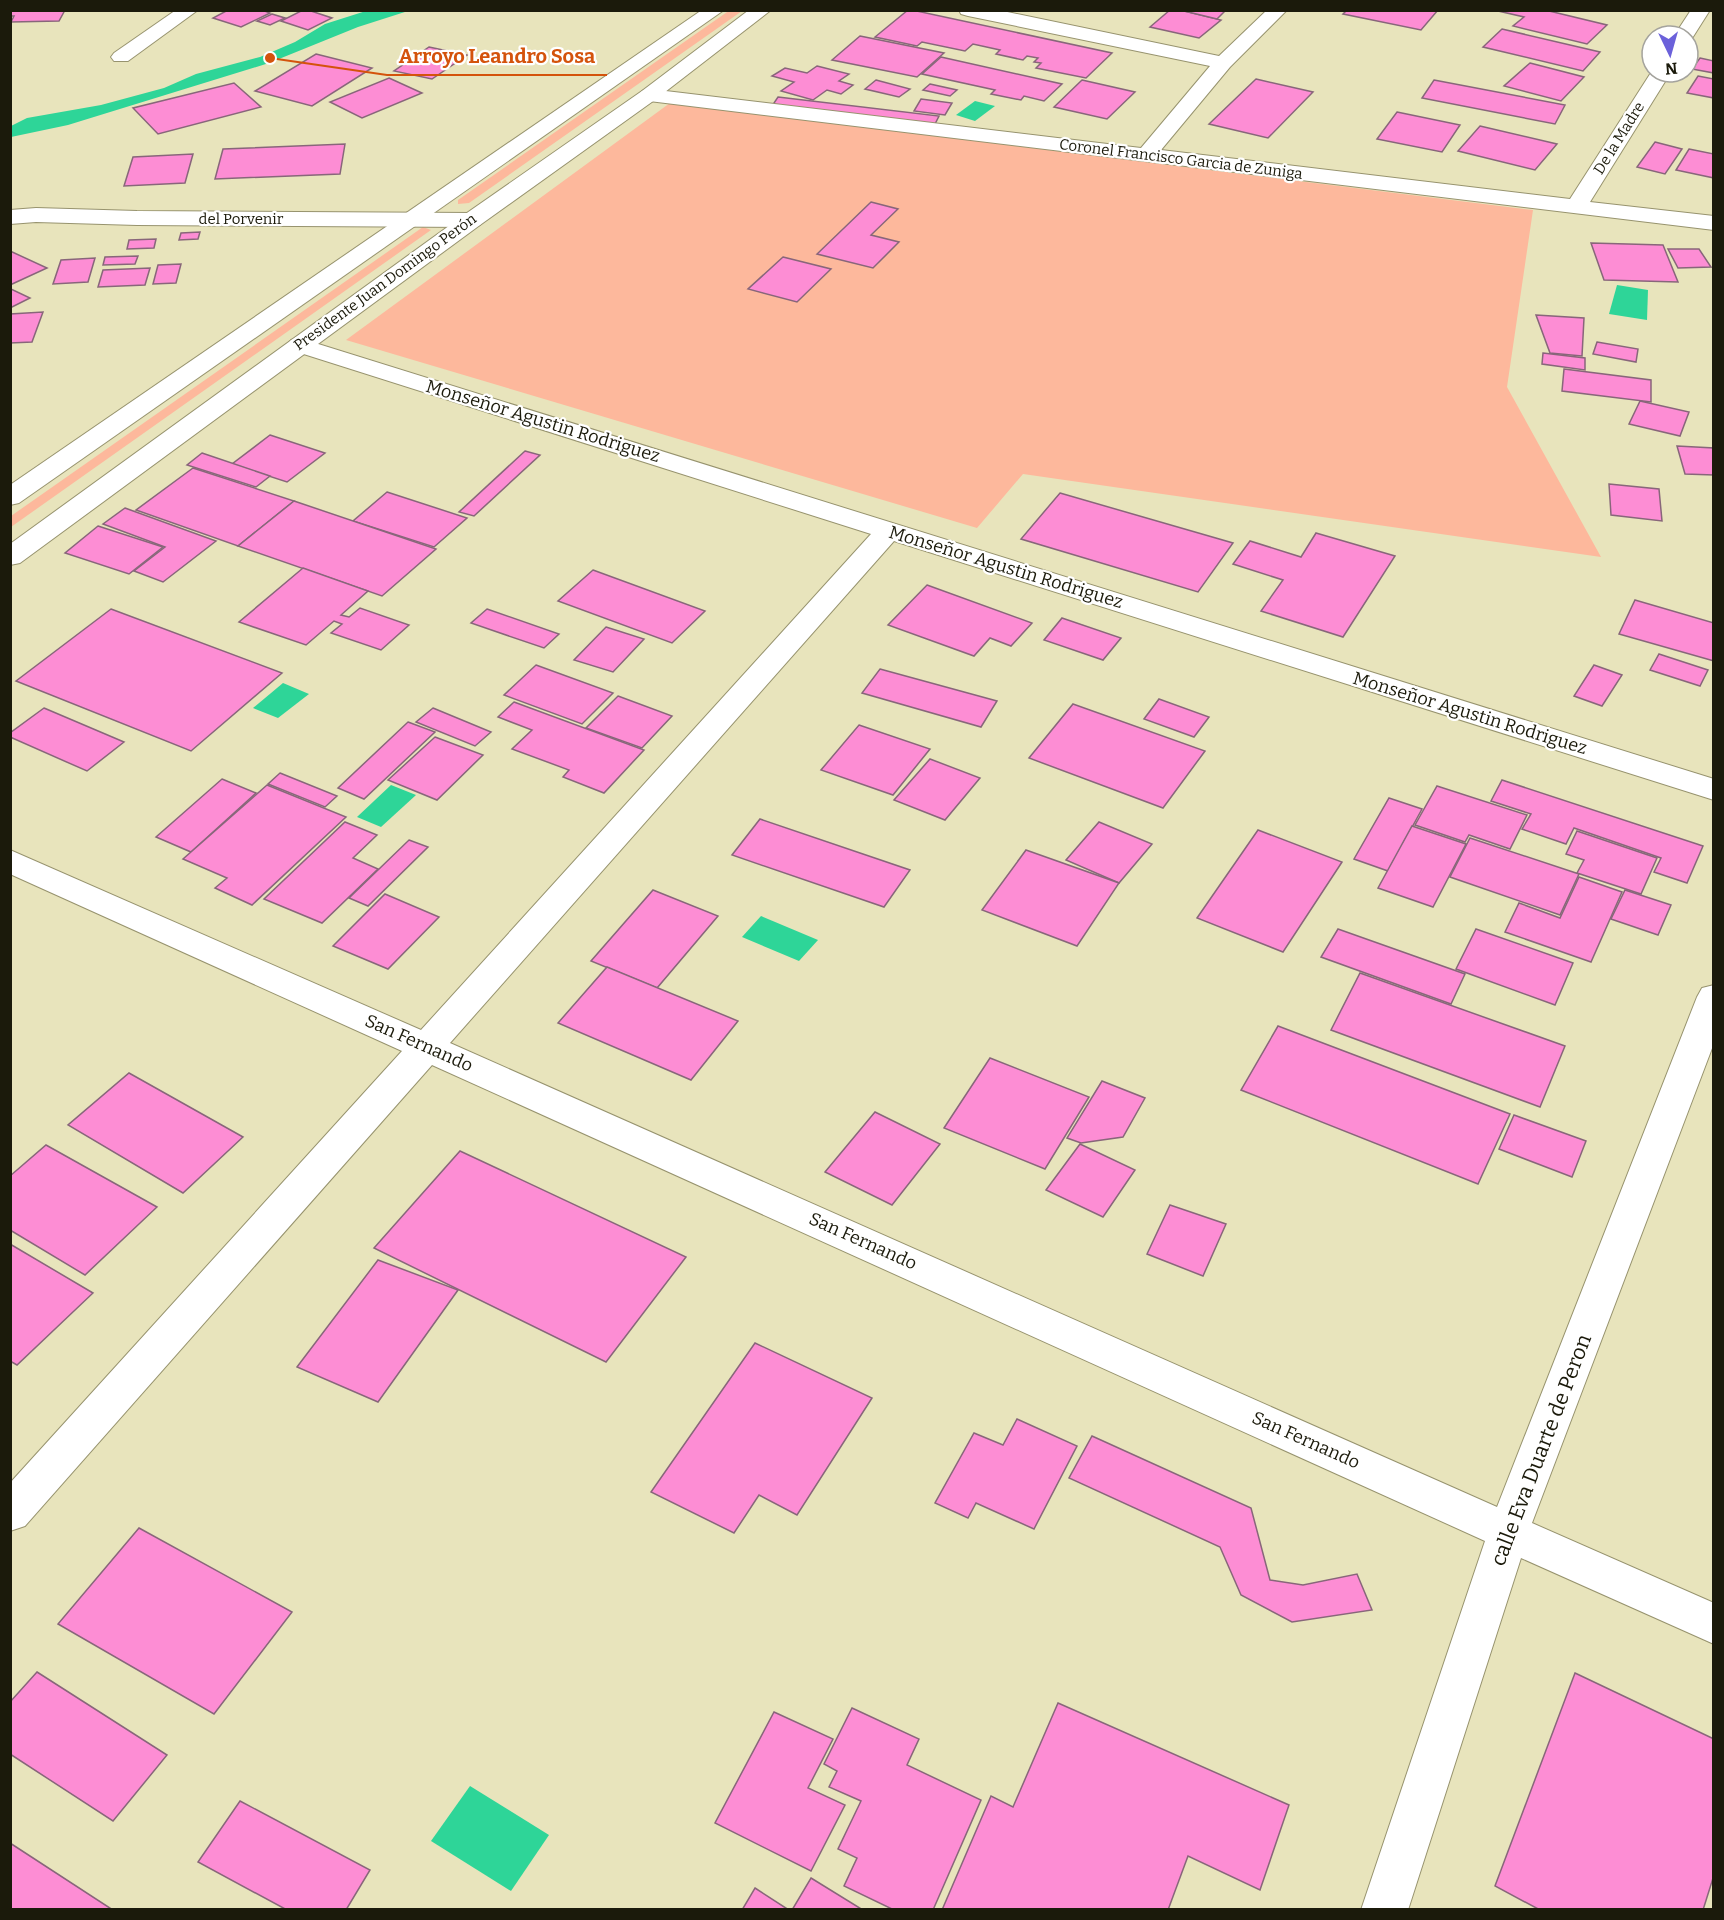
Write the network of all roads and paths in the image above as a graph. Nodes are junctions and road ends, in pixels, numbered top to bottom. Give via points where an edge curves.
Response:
1 (189, 10) edge
2 (715, 10) edge
3 (762, 10) edge
4 (968, 10) edge
5 (1278, 10) edge
6 (1701, 10) edge
7 (1692, 24) edge
8 (121, 57) dead end
9 (1223, 63) junction
10 (1653, 84) edge
11 (649, 95) junction
12 (1146, 155) junction
13 (1577, 205) junction
14 (10, 218) edge
15 (409, 220) junction
16 (472, 220) junction
17 (1713, 223) edge
18 (299, 345) junction
19 (10, 497) edge
20 (889, 530) junction
21 (10, 557) edge
22 (1713, 790) edge
23 (10, 861) edge
24 (1713, 997) edge
25 (427, 1046) junction
26 (10, 1513) edge
27 (1509, 1530) junction
28 (1713, 1624) edge
29 (1384, 1910) edge

1 - 8 street
2 - 15 street, Presidente Juan Domingo Perón
3 - 11 street, Presidente Juan Domingo Perón
4 - 9 street
5 - 9 street
6 - 7 street
9 - 12 street
10 - 13 street, De la Madre
11 - 12 street, Coronel Francisco Garcia de Zuniga
11 - 16 street, Presidente Juan Domingo Perón
12 - 13 street, Coronel Francisco Garcia de Zuniga
13 - 17 street, Coronel Francisco Garcia de Zuniga
14 - 15 street, del Porvenir via 36,215
15 - 16 street, del Porvenir
15 - 19 street, Presidente Juan Domingo Perón
16 - 18 street, Presidente Juan Domingo Perón
18 - 20 street, Monseñor Agustin Rodriguez
18 - 21 street, Presidente Juan Domingo Perón
20 - 22 street, Monseñor Agustin Rodriguez
20 - 25 street
23 - 25 street, San Fernando
24 - 27 street, calle Eva Duarte de Peron
25 - 26 street
25 - 27 street, San Fernando
27 - 28 street, San Fernando
27 - 29 street, calle Eva Duarte de Peron

